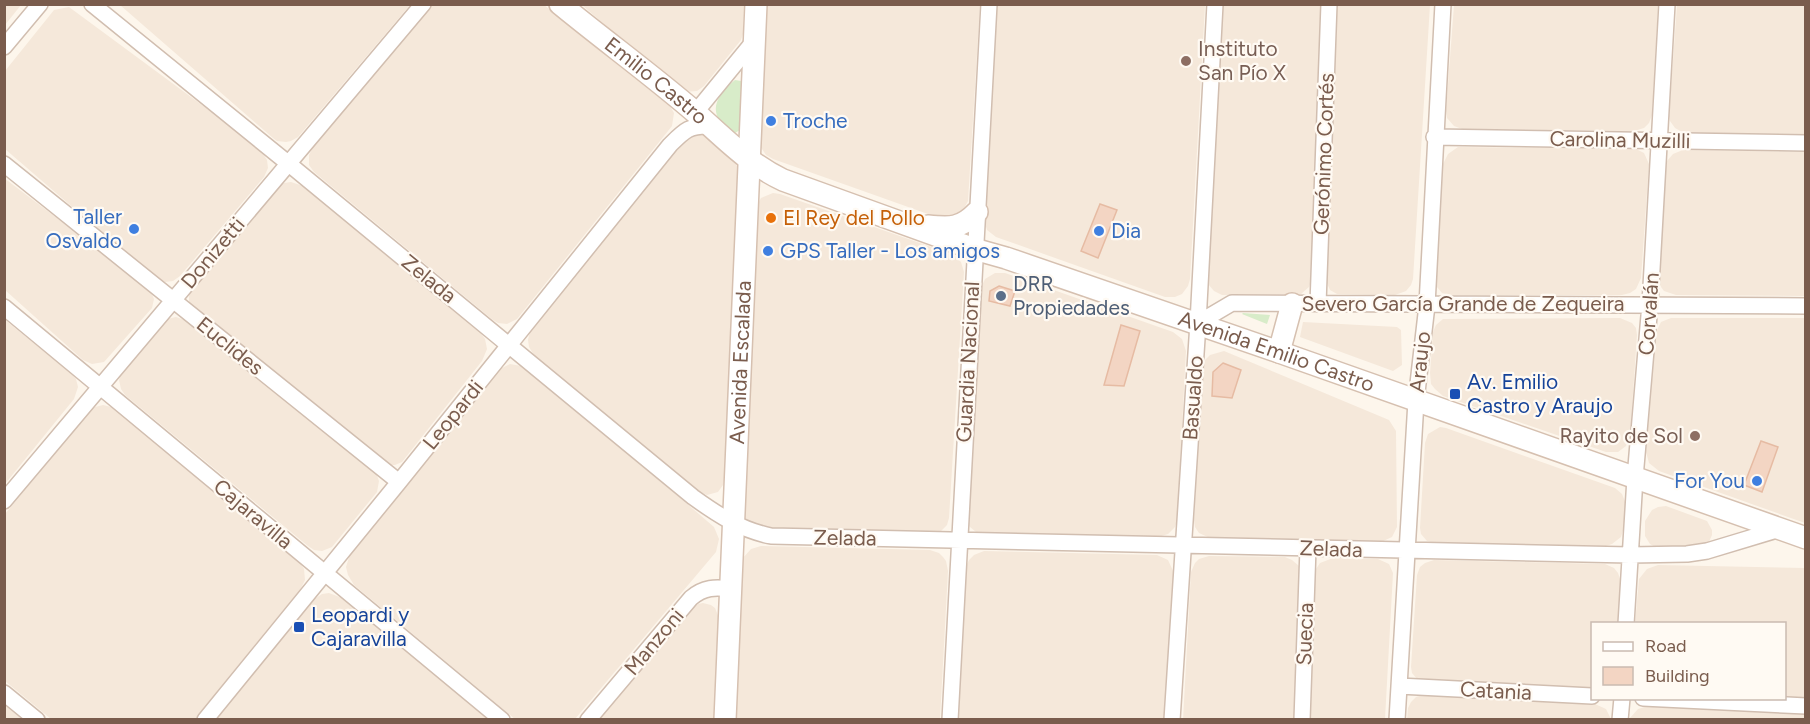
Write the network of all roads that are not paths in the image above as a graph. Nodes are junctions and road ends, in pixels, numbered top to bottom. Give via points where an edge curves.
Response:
1 (40, 4) edge
2 (92, 4) edge
3 (423, 4) edge
4 (560, 4) edge
5 (756, 4) edge
6 (989, 4) edge
7 (1215, 4) edge
8 (1329, 4) edge
9 (1443, 4) edge
10 (1667, 4) edge
11 (754, 41) junction
12 (4, 47) edge
13 (702, 119) junction
14 (1434, 137) junction
15 (1658, 141) junction
16 (1806, 143) edge
17 (749, 160) junction
18 (4, 164) edge
19 (289, 164) junction
20 (976, 212) junction
21 (909, 225) junction
22 (974, 249) junction
23 (173, 300) junction
24 (1292, 304) junction
25 (1318, 304) junction
26 (1650, 304) junction
27 (1427, 305) junction
28 (1806, 306) edge
29 (4, 308) edge
30 (1198, 323) junction
31 (510, 345) junction
32 (1279, 352) junction
33 (100, 386) junction
34 (1416, 401) junction
35 (1635, 478) junction
36 (399, 482) junction
37 (4, 501) edge
38 (735, 524) junction
39 (1780, 529) junction
40 (1806, 538) edge
41 (958, 540) junction
42 (1184, 545) junction
43 (1308, 548) junction
44 (1406, 551) junction
45 (1630, 555) junction
46 (324, 572) junction
47 (731, 589) junction
48 (1626, 622) edge
49 (1399, 686) junction
50 (4, 693) edge
51 (1591, 696) edge
52 (1622, 700) edge
53 (1666, 700) edge
54 (1806, 706) edge
55 (37, 720) edge
56 (206, 720) edge
57 (502, 720) edge
58 (588, 720) edge
59 (725, 720) edge
60 (950, 720) edge
61 (1172, 720) edge
62 (1302, 720) edge
63 (1397, 720) edge
64 (1620, 720) edge

1 - 12 street
2 - 19 street, Zelada
3 - 19 street, Donizetti
4 - 13 main road, Emilio Castro
5 - 11 main road, Avenida Escalada
6 - 20 street, Guardia Nacional
7 - 30 street, Basualdo
8 - 25 street, Gerónimo Cortés
9 - 14 street, Araujo
10 - 15 street, Corvalán
11 - 13 street
11 - 17 main road, Avenida Escalada
13 - 17 main road, Emilio Castro
13 - 31 street, Leopardi via 670,144
14 - 15 street, Carolina Muzilli
14 - 27 street, Araujo
15 - 16 street, Carolina Muzilli
15 - 26 street, Corvalán
17 - 21 main road, Avenida Emilio Castro via 783,180
17 - 38 main road, Avenida Escalada
18 - 23 street, Euclides
19 - 23 street, Donizetti
19 - 31 street, Zelada
20 - 21 main road via 968,221 951,227
20 - 22 street, Guardia Nacional
21 - 22 main road, Avenida Emilio Castro
22 - 30 main road, Avenida Emilio Castro
22 - 41 street, Guardia Nacional
23 - 33 street, Donizetti
23 - 36 street, Euclides
24 - 25 street, Severo García Grande de Zequeira
24 - 30 street, Severo García Grande de Zequeira via 1232,303
24 - 32 main road
25 - 27 street, Severo García Grande de Zequeira
26 - 27 street, Severo García Grande de Zequeira
26 - 28 street, Severo García Grande de Zequeira
26 - 35 street, Corvalán
27 - 34 street, Araujo
29 - 33 street, Cajaravilla
30 - 32 main road, Avenida Emilio Castro
30 - 42 street, Basualdo
31 - 36 street, Leopardi
31 - 38 street, Zelada via 693,497
32 - 34 main road, Avenida Emilio Castro
33 - 37 street, Donizetti
33 - 46 street, Cajaravilla
34 - 35 main road, Avenida Emilio Castro
34 - 44 street, Araujo
35 - 39 main road, Avenida Emilio Castro
35 - 45 street, Corvalán
36 - 46 street, Leopardi
38 - 41 street, Zelada via 771,536
38 - 47 main road, Avenida Escalada
39 - 40 main road, Avenida Emilio Castro
39 - 45 street, Zelada via 1707,551
41 - 42 street, Zelada
41 - 60 street, Guardia Nacional
42 - 43 street, Zelada
42 - 61 street, Basualdo
43 - 44 street, Zelada
43 - 62 street, Suecia
44 - 45 street, Zelada
44 - 49 street, Araujo
45 - 48 street, Corvalán
46 - 56 street, Leopardi
46 - 57 street, Cajaravilla
47 - 58 street, Manzoni via 707,588 691,598
47 - 59 main road, Avenida Escalada
49 - 51 street, Catania
49 - 63 street, Araujo
50 - 55 street
52 - 64 street
53 - 54 street

